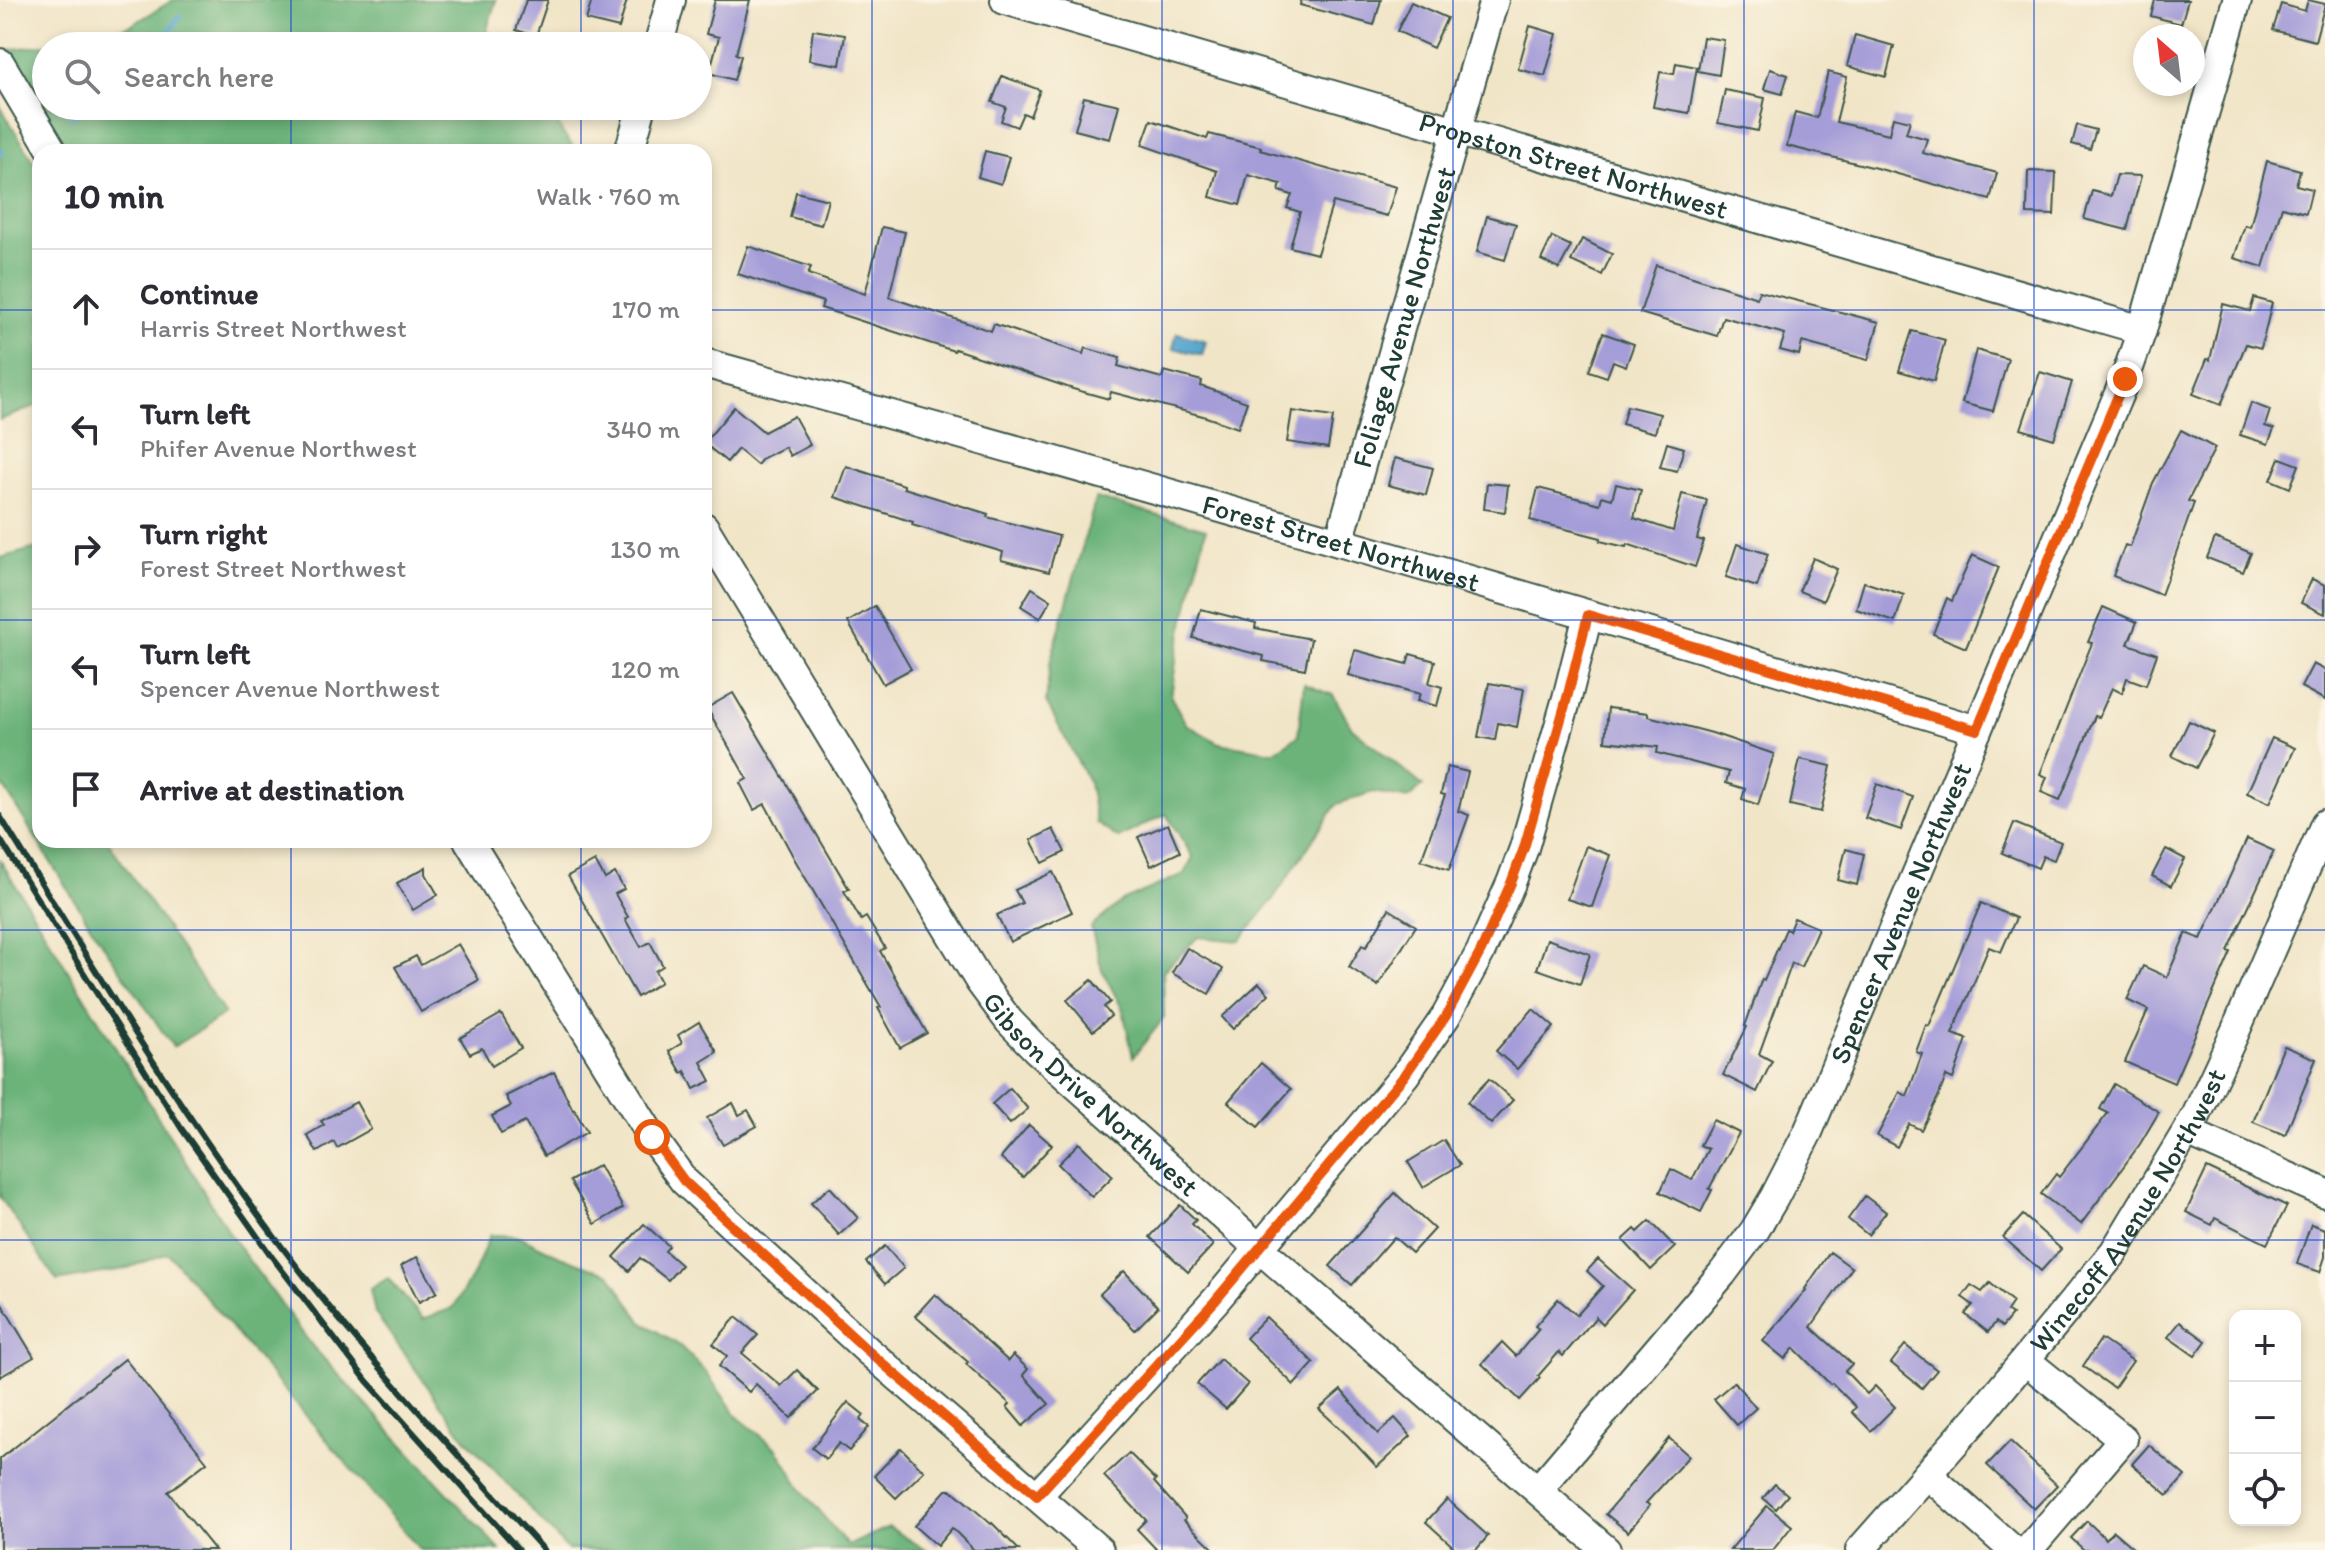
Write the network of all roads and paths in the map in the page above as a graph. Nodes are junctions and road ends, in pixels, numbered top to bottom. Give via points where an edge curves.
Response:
1 (671, 0) edge
2 (1005, 0) edge
3 (1494, 0) edge
4 (2237, 0) edge
5 (662, 32) edge
6 (0, 63) edge
7 (32, 117) edge
8 (34, 120) edge
9 (638, 120) edge
10 (1457, 130) junction
11 (48, 144) edge
12 (631, 144) edge
13 (2142, 330) junction
14 (712, 365) edge
15 (712, 540) edge
16 (1339, 542) junction
17 (1588, 615) junction
18 (1977, 730) junction
19 (2325, 824) edge
20 (473, 848) edge
21 (2187, 1132) junction
22 (2325, 1193) edge
23 (1259, 1248) junction
24 (2025, 1360) junction
25 (1927, 1474) junction
26 (1538, 1490) junction
27 (1037, 1496) junction
28 (1099, 1550) edge
29 (1606, 1550) edge
30 (1860, 1550) edge
31 (2013, 1550) edge
32 (2028, 1550) edge

1 - 5 street
2 - 10 street, Propston Street Northwest
3 - 10 street, Foliage Avenue Northwest
4 - 13 street, Spencer Avenue Northwest
6 - 7 street
8 - 11 street
9 - 12 street
10 - 13 street, Propston Street Northwest
10 - 16 street, Foliage Avenue Northwest
13 - 18 street, Spencer Avenue Northwest
14 - 16 street, Forest Street Northwest
15 - 23 street, Gibson Drive Northwest via 963,955 1009,1021
16 - 17 street, Forest Street Northwest
17 - 18 street, Forest Street Northwest
17 - 23 street via 1524,848 1481,951 1446,1016 1405,1075
18 - 26 street, Spencer Avenue Northwest via 1808,1132 1774,1198 1722,1274
19 - 21 street, Winecoff Avenue Northwest
20 - 27 street via 684,1181 867,1350
21 - 22 street
21 - 24 street, Winecoff Avenue Northwest via 2114,1252
23 - 26 street, Gibson Drive Northwest
23 - 27 street
24 - 25 street, Winecoff Avenue Northwest
24 - 32 street via 2123,1439
25 - 30 street, Winecoff Avenue Northwest
25 - 31 street
26 - 29 street, Gibson Drive Northwest
27 - 28 street

